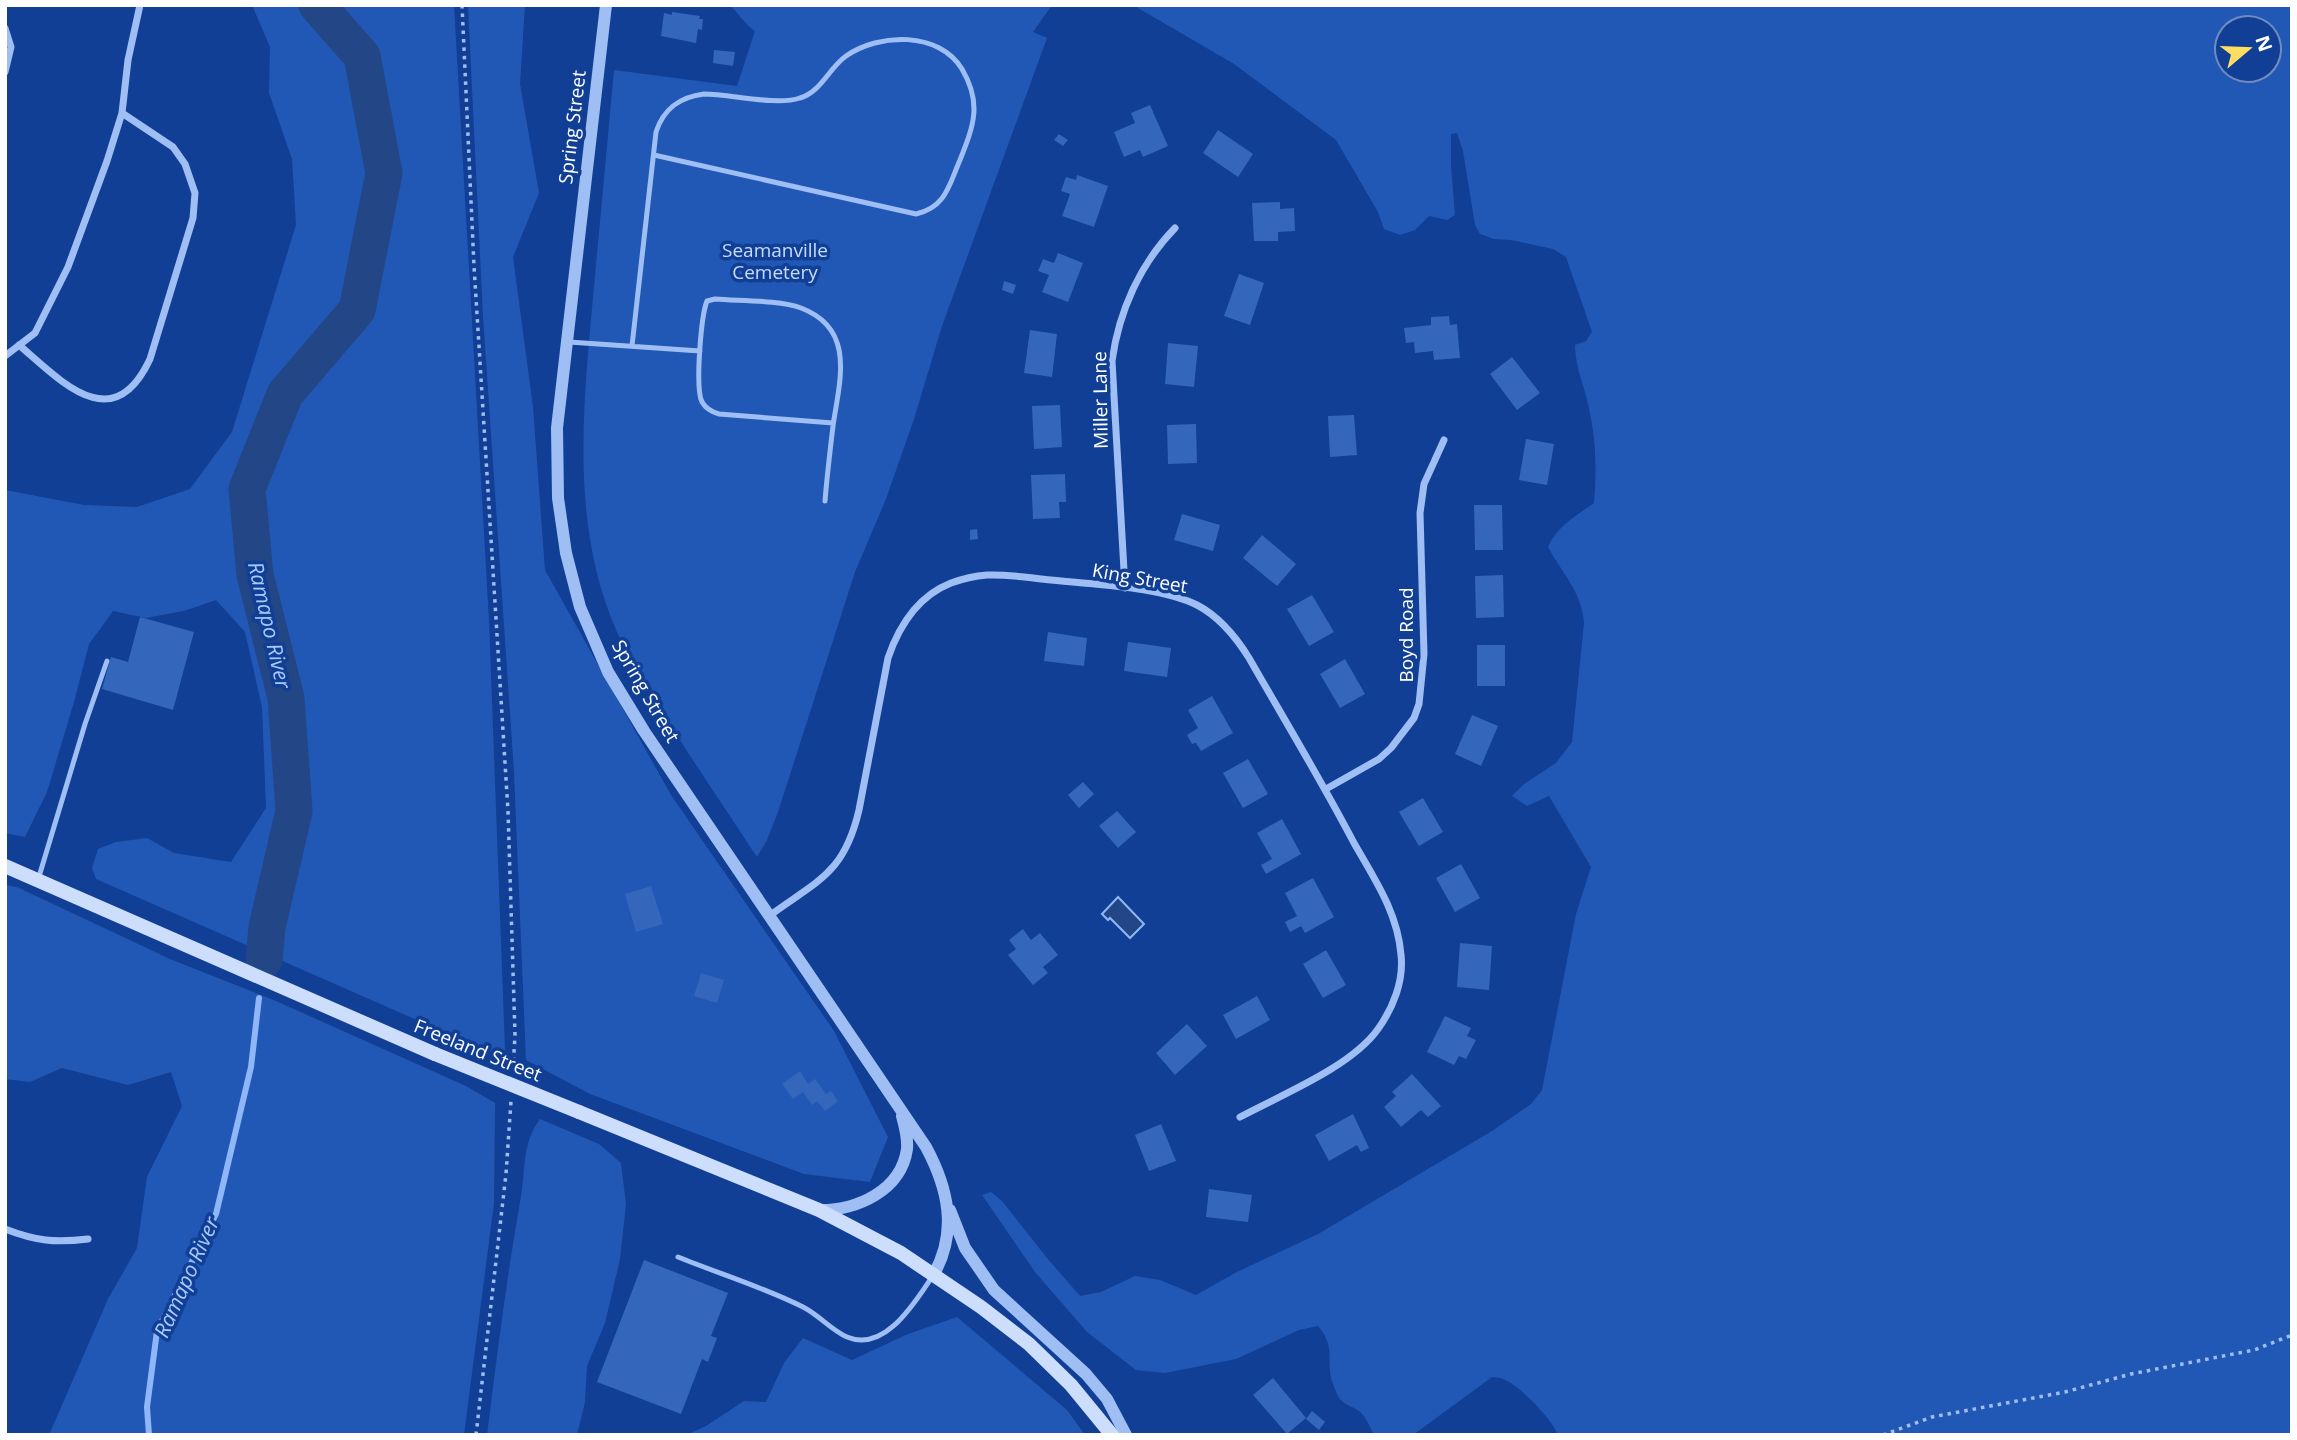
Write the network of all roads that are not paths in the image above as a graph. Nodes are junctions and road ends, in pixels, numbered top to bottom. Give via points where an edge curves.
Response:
1 (140, 5) edge
2 (606, 5) edge
3 (5, 28) edge
4 (5, 72) edge
5 (122, 113) junction
6 (654, 155) junction
7 (1175, 228) dead end
8 (566, 341) junction
9 (19, 345) junction
10 (632, 346) junction
11 (700, 351) junction
12 (5, 356) edge
13 (833, 423) junction
14 (1444, 440) dead end
15 (825, 501) dead end
16 (1125, 589) junction
17 (107, 661) dead end
18 (1326, 789) junction
19 (5, 866) edge
20 (38, 880) junction
21 (769, 916) junction
22 (900, 1106) junction
23 (1240, 1117) dead end
24 (948, 1204) junction
25 (819, 1210) junction
26 (5, 1229) edge
27 (88, 1239) dead end
28 (678, 1257) dead end
29 (933, 1274) junction
30 (1112, 1435) edge
31 (1126, 1435) edge

1 - 5 street
2 - 8 street, Spring Street
3 - 4 street via 11,47
5 - 9 street via 68,267 36,333
5 - 9 street via 173,147 195,193 193,219 143,376 122,396 99,400 60,380
6 - 6 lane via 659,122 681,100 704,94 798,99 813,92 848,54 877,43 915,40 936,46 958,63 973,94 974,123 945,195 933,209 916,214
6 - 10 lane
7 - 16 street, Miller Lane via 1149,259 1129,296 1112,361
8 - 10 lane
8 - 21 street, Spring Street via 557,428 558,498 580,607 608,672 644,731
9 - 12 street
10 - 11 lane
11 - 13 lane via 698,390 712,412
11 - 13 lane via 705,306 710,300 803,308 832,332 840,354 841,382
13 - 15 lane
14 - 18 street, Boyd Road via 1424,484 1420,513 1424,654 1416,711 1379,759
16 - 18 street, King Street via 1188,601 1216,617 1249,658
16 - 21 street, King Street via 988,575 951,583 923,600 904,623 888,658 859,810 846,851 826,875
17 - 20 lane
18 - 23 street, King Street via 1389,907 1402,956 1399,982 1387,1016 1352,1055
19 - 20 main road, Freeland Street
20 - 25 main road, Freeland Street, bridge via 435,1054
21 - 22 street, Spring Street
22 - 24 street, Spring Street via 939,1172
22 - 25 street via 907,1150 883,1191 839,1210
24 - 29 street, Spring Street via 942,1250
24 - 31 street via 973,1263 995,1290 1093,1382
25 - 29 main road, Freeland Street
26 - 27 street via 33,1240
28 - 29 lane via 805,1307 856,1340 876,1336 902,1320
29 - 30 main road, Freeland Street via 1050,1363

